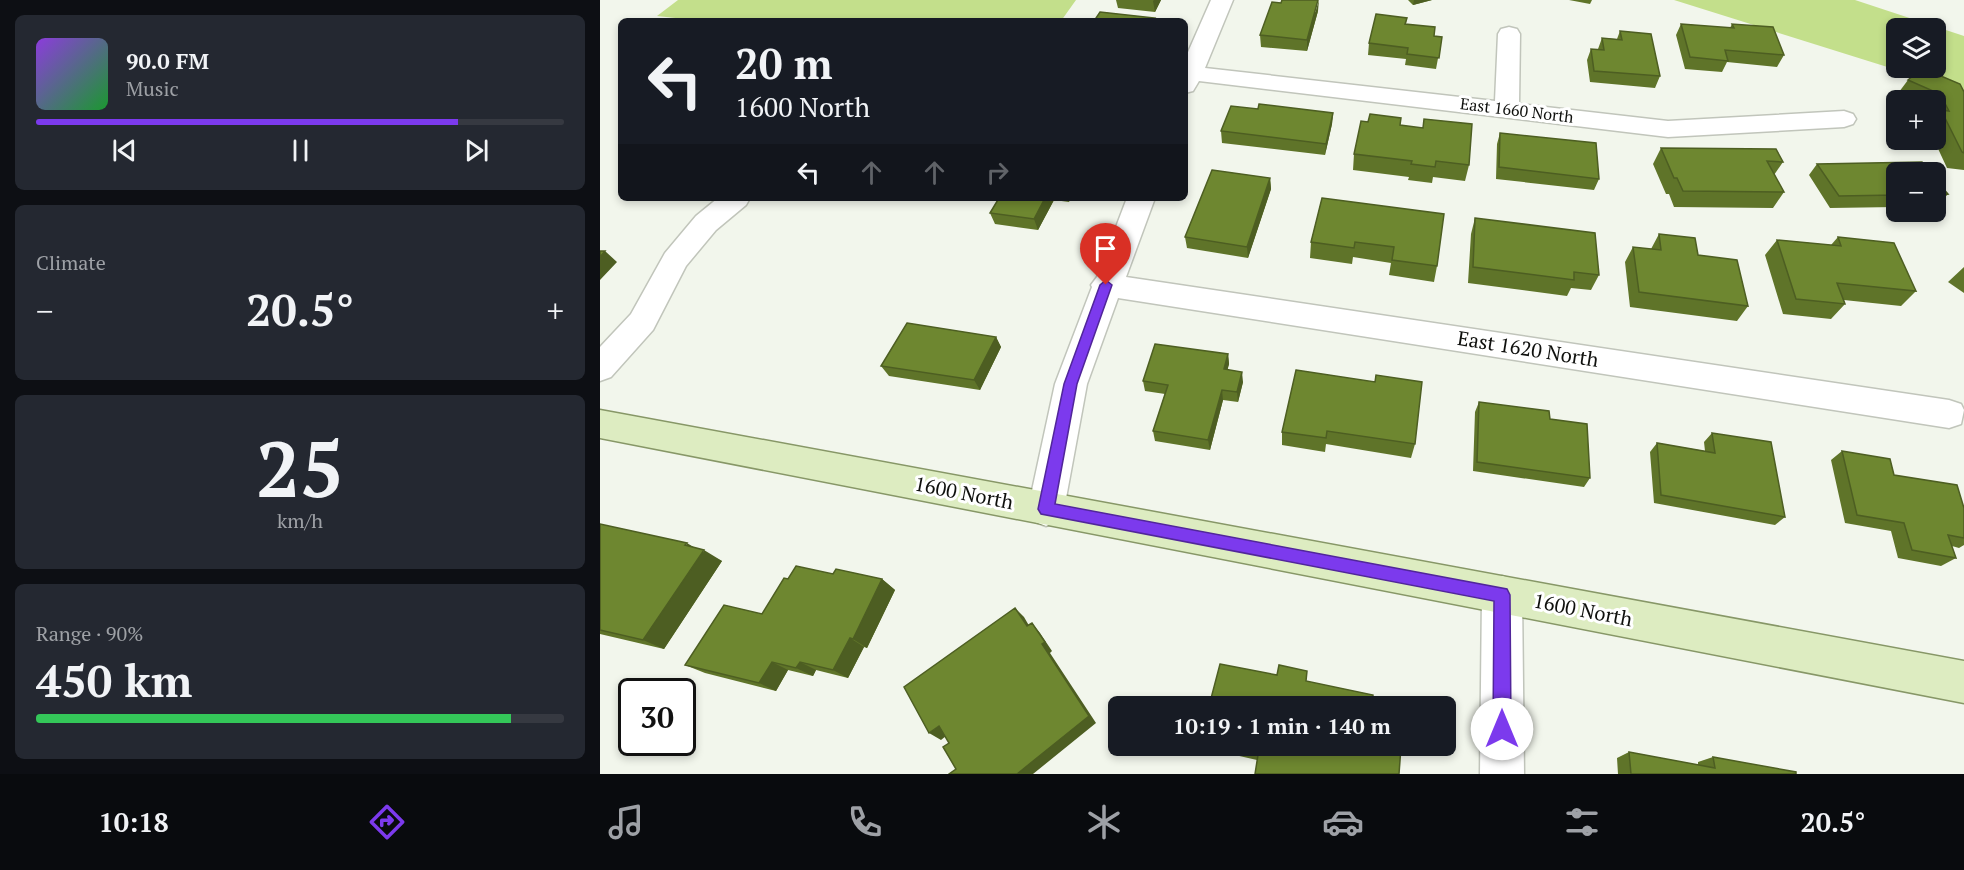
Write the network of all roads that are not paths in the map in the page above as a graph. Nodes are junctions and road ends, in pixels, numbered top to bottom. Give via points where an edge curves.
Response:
1 (1222, 0) edge
2 (1509, 34) dead end
3 (1188, 79) edge
4 (1507, 109) junction
5 (1844, 119) dead end
6 (732, 201) edge
7 (1140, 201) edge
8 (1106, 285) junction
9 (600, 368) edge
10 (1949, 414) dead end
11 (600, 424) edge
12 (1046, 509) junction
13 (1502, 595) junction
14 (1964, 682) edge
15 (1503, 774) edge

1 - 3 street
2 - 4 street
3 - 4 street, East 1660 North
4 - 5 street, East 1660 North via 1668,129
6 - 9 street via 706,222 675,260 642,321
7 - 8 street
8 - 10 street, East 1620 North
8 - 12 street via 1071,384
11 - 12 main road, 1600 North
12 - 13 main road, 1600 North
13 - 14 main road, 1600 North
13 - 15 street

